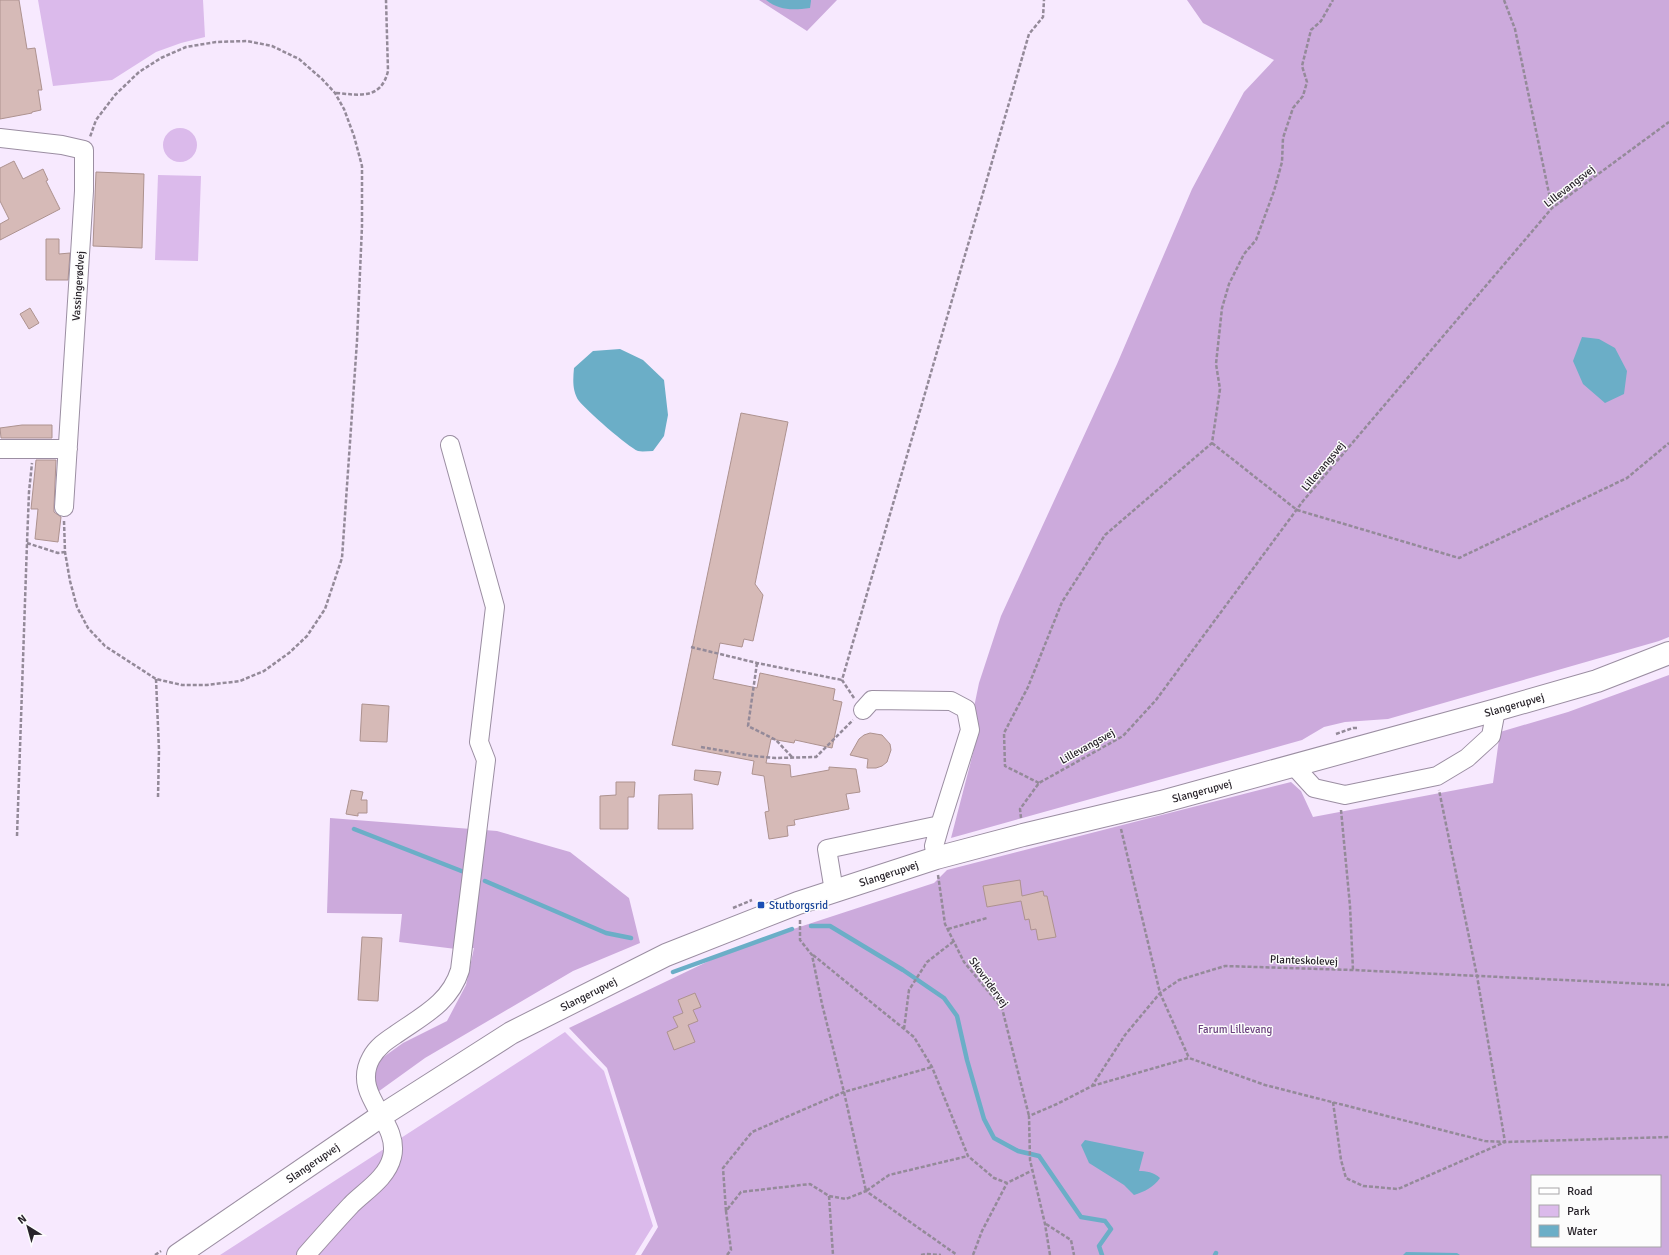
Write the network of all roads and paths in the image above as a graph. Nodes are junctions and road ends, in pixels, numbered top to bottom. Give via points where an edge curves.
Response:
1 (386, 0) edge
2 (1044, 0) edge
3 (1333, 0) edge
4 (1504, 0) edge
5 (335, 93) junction
6 (1669, 122) edge
7 (0, 138) edge
8 (84, 150) junction
9 (1552, 208) junction
10 (1212, 443) junction
11 (1669, 443) edge
12 (450, 445) dead end
13 (0, 449) edge
14 (34, 449) junction
15 (68, 449) junction
16 (64, 506) joint
17 (1298, 510) junction
18 (27, 543) junction
19 (64, 552) junction
20 (691, 647) dead end
21 (1669, 653) edge
22 (757, 663) junction
23 (156, 680) junction
24 (842, 680) junction
25 (863, 710) junction
26 (1496, 710) junction
27 (1365, 728) dead end
28 (1335, 735) dead end
29 (701, 747) dead end
30 (792, 758) junction
31 (1294, 766) junction
32 (1437, 776) junction
33 (1039, 783) junction
34 (1344, 795) junction
35 (158, 797) dead end
36 (1117, 812) junction
37 (940, 825) junction
38 (1023, 835) junction
39 (17, 836) dead end
40 (936, 858) junction
41 (834, 891) junction
42 (754, 900) dead end
43 (727, 911) dead end
44 (987, 918) dead end
45 (801, 925) dead end
46 (948, 929) junction
47 (954, 941) junction
48 (812, 955) junction
49 (1353, 970) junction
50 (1477, 976) junction
51 (1669, 985) edge
52 (1160, 993) junction
53 (904, 1029) junction
54 (1189, 1058) junction
55 (932, 1067) junction
56 (1092, 1086) junction
57 (844, 1092) junction
58 (1333, 1102) junction
59 (382, 1116) junction
60 (1029, 1116) junction
61 (1669, 1137) edge
62 (1505, 1142) junction
63 (968, 1156) junction
64 (1033, 1170) junction
65 (1007, 1183) junction
66 (866, 1191) junction
67 (829, 1196) junction
68 (726, 1211) junction
69 (1045, 1224) junction
70 (173, 1251) edge
71 (155, 1255) edge
72 (306, 1255) edge
73 (727, 1255) edge
74 (834, 1255) edge
75 (921, 1255) edge
76 (941, 1255) edge
77 (957, 1255) edge
78 (973, 1255) edge
79 (1050, 1255) edge
80 (1074, 1255) edge

1 - 5 path via 386,80 381,88 372,93
2 - 24 path via 1043,17 1028,34
3 - 10 path via 1321,20 1311,30 1302,66 1307,82 1303,96 1293,108 1283,138 1282,162 1274,191 1256,240 1244,254 1222,308 1216,364 1220,389
4 - 9 path via 1515,29
5 - 8 path via 299,59 272,46 247,41 216,42 186,47 161,58 139,72 115,95 96,120
5 - 23 path via 354,136 362,166 357,341 342,558 325,609 307,636 264,671 240,681 207,685 182,685
6 - 9 path, Lillevangsvej
7 - 8 lane
8 - 15 lane, Vassingerødvej via 84,191
9 - 17 path, Lillevangsvej
10 - 17 path
10 - 33 path via 1105,535 1062,602 1028,686 1004,733 1005,766
11 - 17 path via 1627,478 1459,558
12 - 59 lane via 495,608 479,742 486,760 460,970 445,998 429,1013 381,1045 371,1057 365,1072 369,1094
13 - 14 lane
14 - 15 lane
14 - 18 path
15 - 16 lane, Vassingerødvej
16 - 19 path
17 - 33 path, Lillevangsvej via 1156,700 1123,736
18 - 19 path via 58,553
18 - 39 path
19 - 23 path via 77,607 88,628 105,646
20 - 22 path
21 - 26 main road, Slangerupvej via 1597,681
22 - 24 path
22 - 30 path via 748,726 776,740
23 - 35 path
24 - 25 path
25 - 30 path via 816,757
25 - 37 lane via 872,700 951,701 966,709 970,730
26 - 31 main road, Slangerupvej
26 - 32 lane via 1491,736 1467,758
27 - 28 path via 1353,728
29 - 30 path via 753,756
31 - 34 lane via 1314,788
31 - 36 main road, Slangerupvej
32 - 34 lane
32 - 50 path
33 - 38 path, Lillevangsvej via 1020,809
34 - 49 path via 1340,813 1350,906
36 - 38 main road, Slangerupvej
36 - 52 path
37 - 40 lane via 934,846
37 - 41 lane via 827,849
38 - 40 main road, Slangerupvej
40 - 41 main road, Slangerupvej
40 - 46 path, Skovridervej via 945,924
41 - 59 main road, Slangerupvej via 666,955 511,1033
42 - 43 path
44 - 46 path
45 - 48 path via 800,940
46 - 47 path, Skovridervej
47 - 53 path via 927,962 909,990
47 - 60 path, Skovridervej via 964,962 1002,1008
48 - 53 path
48 - 57 path
49 - 50 path, Planteskolevej
49 - 52 path, Planteskolevej via 1225,966 1179,980
50 - 51 path, Planteskolevej
50 - 62 path
52 - 54 path
52 - 56 path, Planteskolevej via 1124,1035
53 - 55 path via 914,1037
54 - 56 path
54 - 58 path via 1265,1085
55 - 57 path
55 - 63 path
56 - 60 path
57 - 66 path
57 - 68 path via 752,1132 724,1168
58 - 62 path via 1485,1141
58 - 62 path via 1346,1178 1363,1186 1398,1189
59 - 70 main road, Slangerupvej
59 - 72 lane via 392,1143 392,1157 384,1173
60 - 64 path via 1030,1160
61 - 62 path
63 - 65 path via 994,1178
63 - 66 path via 889,1175
64 - 65 path
64 - 69 path
65 - 78 path via 982,1231
66 - 67 path via 846,1199
66 - 77 path
67 - 68 path via 810,1184 741,1192
67 - 74 path
68 - 73 path via 731,1250
69 - 79 path
69 - 80 path via 1071,1240
70 - 71 path
75 - 76 path

